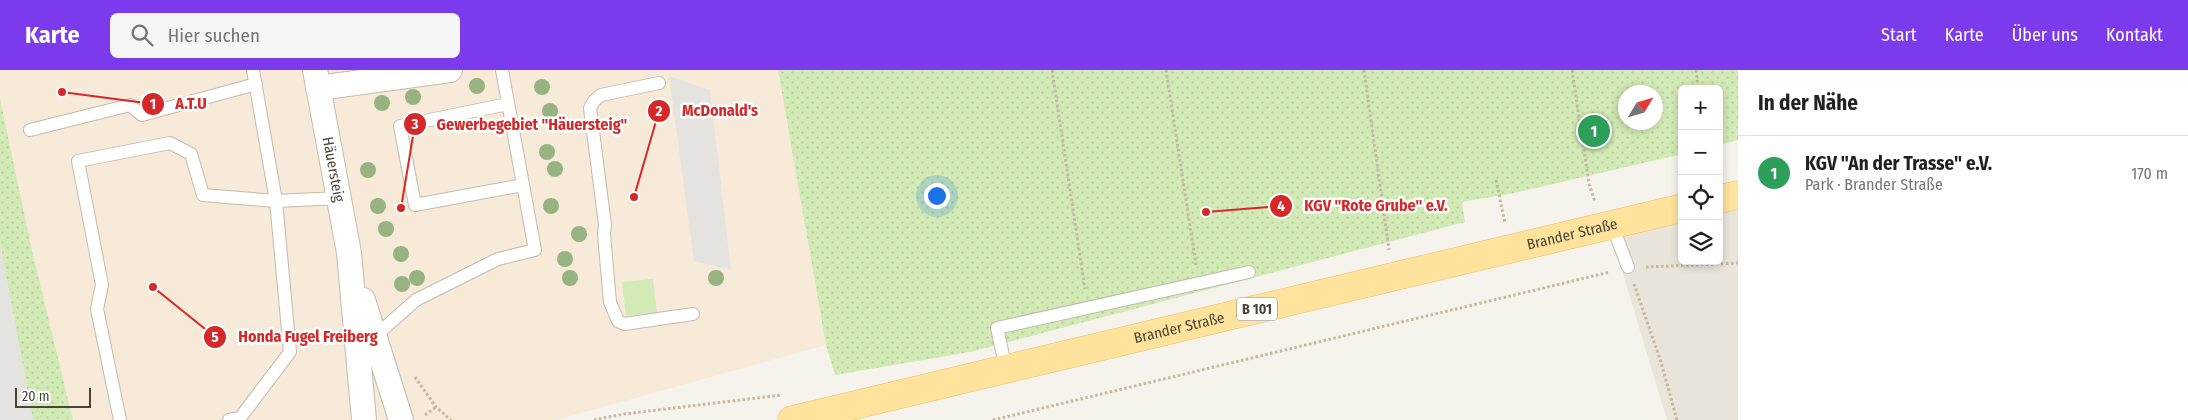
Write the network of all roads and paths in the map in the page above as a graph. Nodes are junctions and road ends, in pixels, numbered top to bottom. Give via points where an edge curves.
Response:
1 (253, 70) edge
2 (450, 70) edge
3 (502, 70) edge
4 (1052, 70) edge
5 (1166, 70) edge
6 (1364, 70) edge
7 (1572, 70) edge
8 (1696, 70) edge
9 (316, 79) edge
10 (659, 83) dead end
11 (256, 84) junction
12 (1698, 85) edge
13 (508, 104) junction
14 (30, 130) dead end
15 (1496, 180) dead end
16 (523, 184) junction
17 (1738, 195) edge
18 (339, 198) junction
19 (1723, 198) edge
20 (276, 201) junction
21 (1678, 209) edge
22 (1607, 226) junction
23 (1511, 249) junction
24 (349, 252) junction
25 (1738, 263) edge
26 (1628, 267) junction
27 (1249, 272) dead end
28 (1394, 277) junction
29 (1198, 283) junction
30 (1088, 308) junction
31 (693, 314) dead end
32 (374, 337) junction
33 (1006, 369) junction
34 (414, 375) dead end
35 (436, 407) junction
36 (790, 408) edge
37 (120, 420) edge
38 (229, 420) edge
39 (364, 420) edge
40 (401, 420) edge
41 (418, 420) edge
42 (452, 420) edge
43 (594, 420) edge
44 (993, 420) edge
45 (1677, 420) edge

1 - 11 lane
2 - 9 street, Häuersteig
3 - 13 lane
4 - 30 path
5 - 29 path
6 - 28 path
7 - 22 path via 1590,184
8 - 12 path
9 - 18 street, Häuersteig
10 - 31 lane via 602,95 590,108 605,225 610,302 618,321 624,324
11 - 14 lane via 142,115 130,105
11 - 20 lane
13 - 16 lane
13 - 16 lane via 400,126 415,205
15 - 23 path
16 - 32 lane via 535,250 498,259 416,300
17 - 19 main road
18 - 20 lane
18 - 24 street, Häuersteig
20 - 37 lane via 203,195 191,154 170,143 78,161 102,285 97,309
20 - 38 lane via 290,352 240,418
21 - 22 main road, Brander Straße / B 101
22 - 23 main road, Brander Straße / B 101
22 - 26 lane
23 - 28 main road, Brander Straße / B 101
24 - 32 street, Häuersteig
24 - 39 street, Häuersteig
25 - 26 path
26 - 44 path
26 - 45 path
27 - 29 lane
28 - 33 main road, Brander Straße / B 101
29 - 30 lane
30 - 33 lane via 997,328
32 - 40 street, Häuersteig
33 - 36 main road, Brander Straße / B 101
34 - 35 path
35 - 41 path
35 - 42 path
36 - 43 path via 778,395

